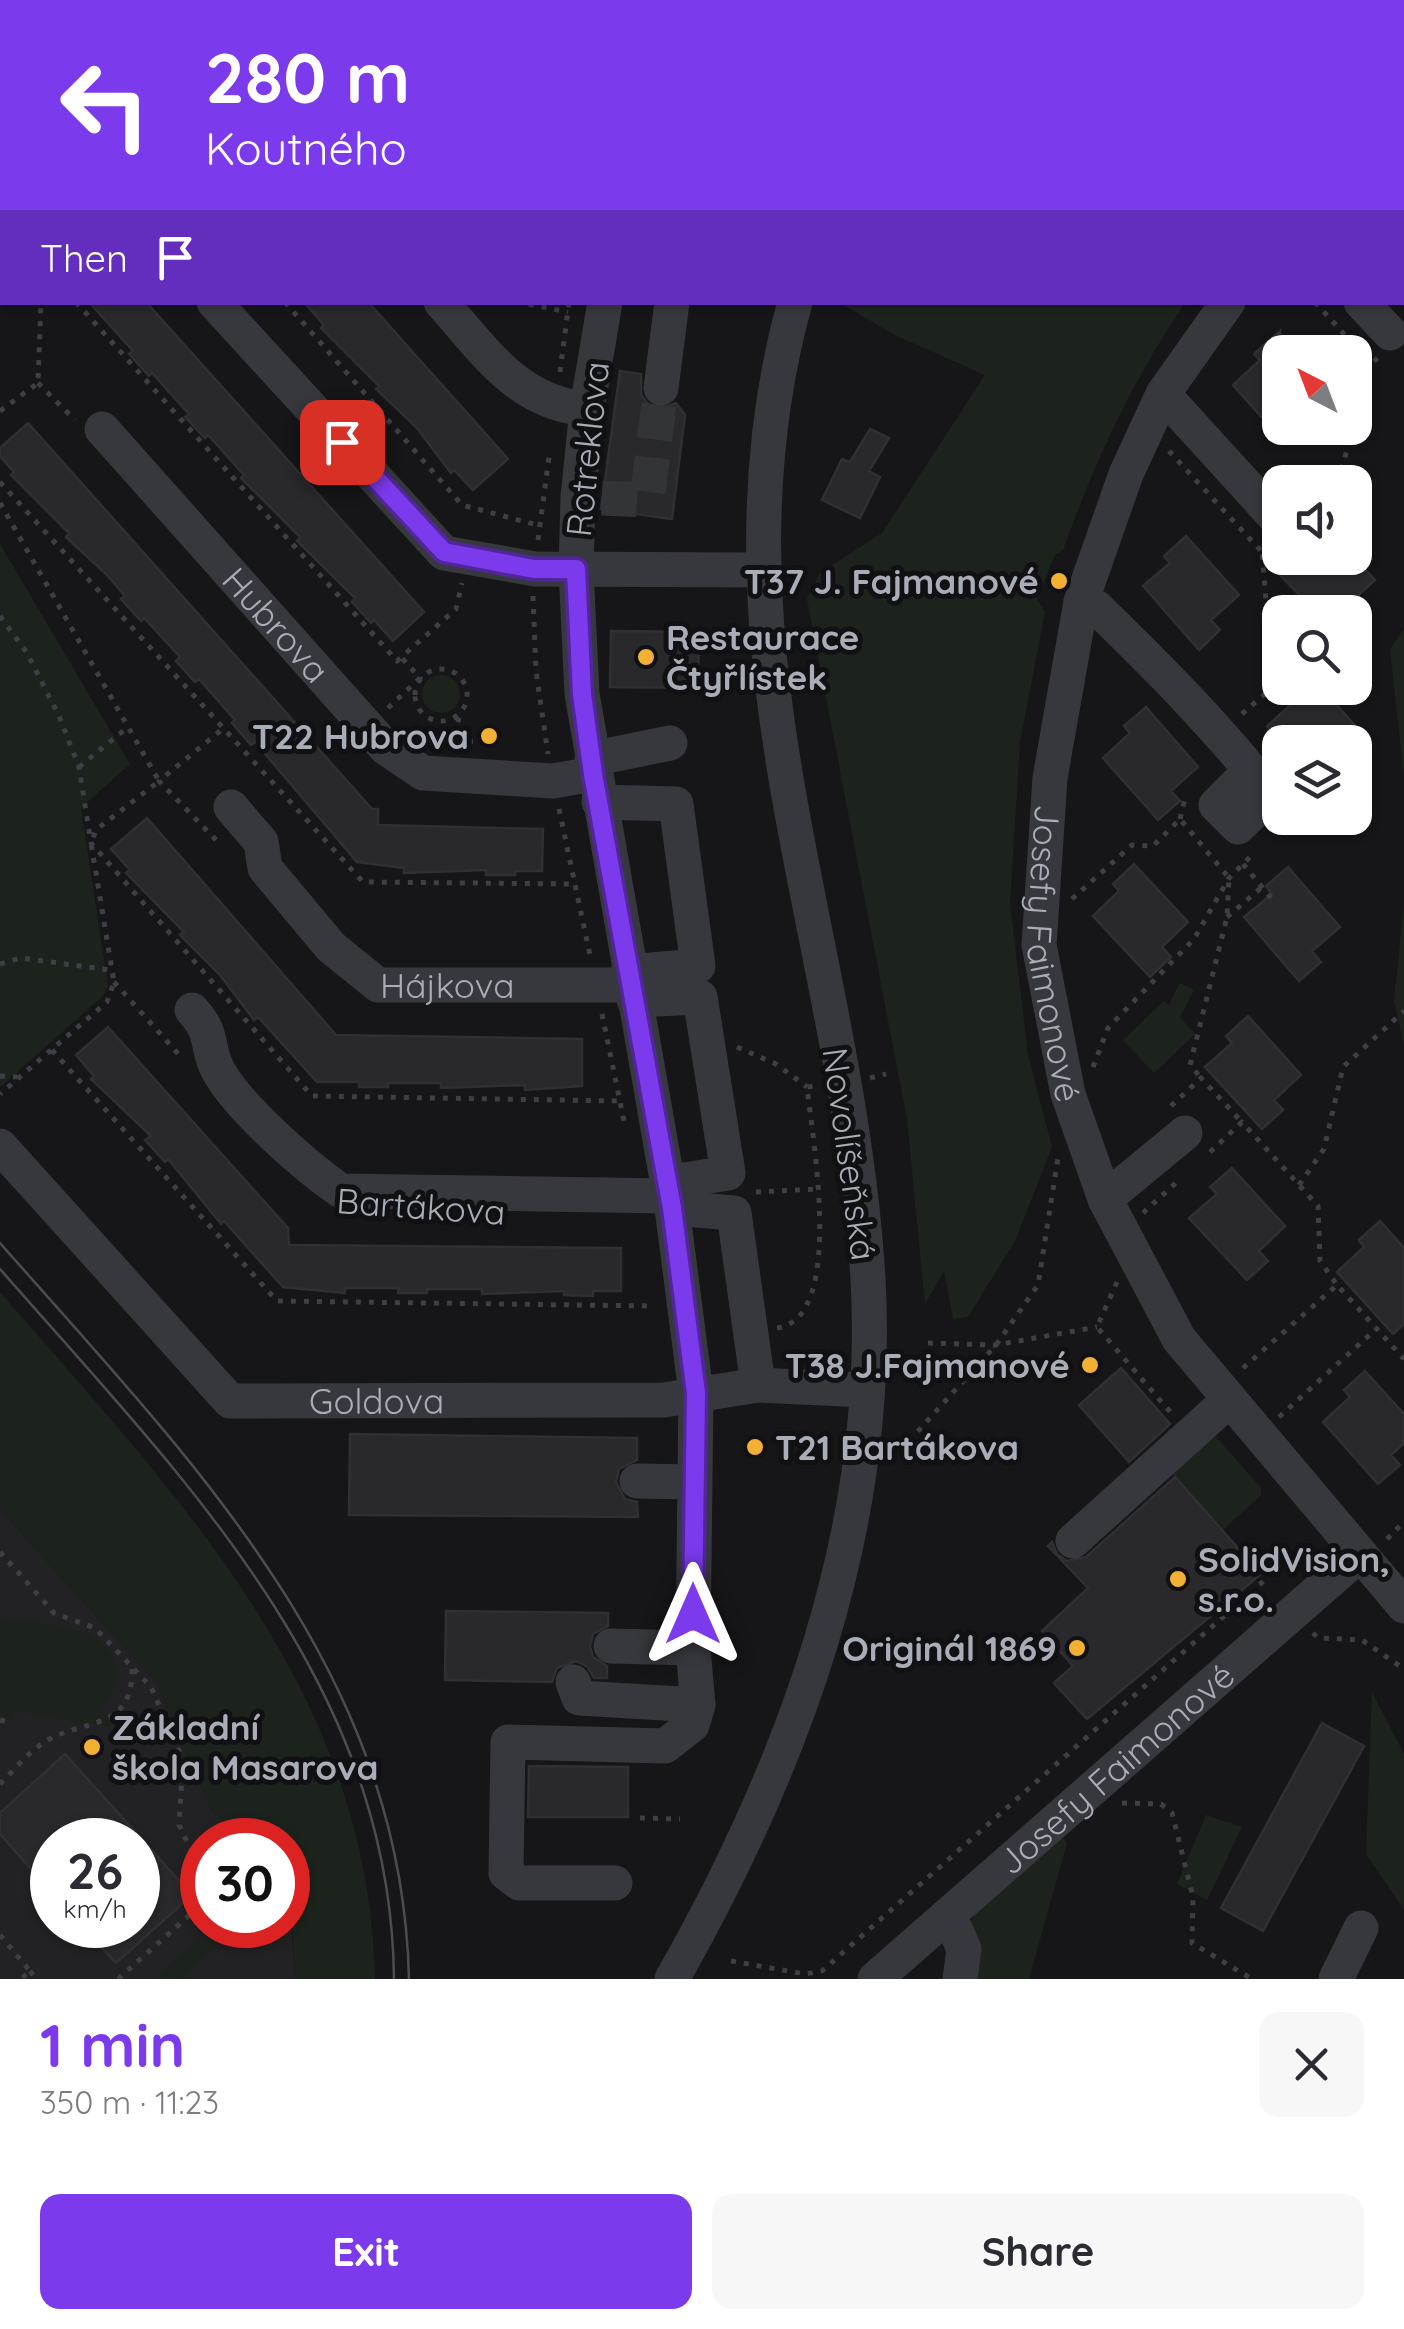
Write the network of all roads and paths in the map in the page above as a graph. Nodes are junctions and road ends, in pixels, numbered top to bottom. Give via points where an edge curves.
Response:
1 (40, 305) edge
2 (79, 305) edge
3 (217, 305) edge
4 (288, 305) edge
5 (444, 305) edge
6 (532, 305) edge
7 (604, 305) edge
8 (672, 305) edge
9 (794, 305) edge
10 (1226, 305) edge
11 (1318, 305) edge
12 (1364, 305) edge
13 (568, 312) dead end
14 (1345, 335) edge
15 (1386, 344) joint
16 (1372, 363) edge
17 (661, 388) tunnel mouth
18 (1169, 401) junction
19 (587, 409) junction
20 (0, 412) edge
21 (102, 429) dead end
22 (0, 482) edge
23 (0, 504) edge
24 (1262, 509) edge
25 (540, 526) dead end
26 (1262, 552) edge
27 (576, 569) junction
28 (761, 570) junction
29 (1264, 575) edge
30 (463, 578) dead end
31 (1082, 602) junction
32 (0, 616) edge
33 (402, 657) junction
34 (420, 678) junction
35 (1231, 724) dead end
36 (367, 726) junction
37 (128, 728) junction
38 (225, 728) junction
39 (480, 741) dead end
40 (455, 742) dead end
41 (670, 743) dead end
42 (78, 767) junction
43 (1251, 770) dead end
44 (594, 778) junction
45 (159, 781) junction
46 (231, 808) dead end
47 (92, 843) junction
48 (1242, 864) dead end
49 (1229, 878) junction
50 (575, 884) dead end
51 (1262, 887) junction
52 (1063, 888) dead end
53 (1272, 899) dead end
54 (1228, 917) junction
55 (0, 964) edge
56 (112, 970) junction
57 (114, 982) junction
58 (631, 986) junction
59 (192, 1010) dead end
60 (1404, 1011) edge
61 (737, 1047) dead end
62 (52, 1050) junction
63 (1085, 1061) dead end
64 (194, 1070) dead end
65 (0, 1076) edge
66 (20, 1077) junction
67 (1202, 1078) dead end
68 (807, 1087) dead end
69 (0, 1094) edge
70 (620, 1102) dead end
71 (1086, 1145) junction
72 (0, 1146) edge
73 (1194, 1146) joint
74 (1189, 1171) dead end
75 (1299, 1185) junction
76 (1113, 1194) junction
77 (669, 1196) junction
78 (1132, 1248) junction
79 (816, 1260) dead end
80 (1337, 1285) junction
81 (654, 1306) dead end
82 (1097, 1326) junction
83 (771, 1328) dead end
84 (1376, 1329) junction
85 (928, 1344) dead end
86 (996, 1346) junction
87 (1404, 1359) edge
88 (758, 1384) junction
89 (1230, 1389) junction
90 (866, 1390) junction
91 (696, 1393) junction
92 (1268, 1426) dead end
93 (1190, 1435) junction
94 (909, 1442) dead end
95 (637, 1480) dead end
96 (694, 1482) junction
97 (1073, 1542) dead end
98 (0, 1552) edge
99 (1358, 1556) junction
100 (1266, 1579) dead end
101 (1397, 1584) edge
102 (1293, 1614) junction
103 (611, 1646) dead end
104 (693, 1648) junction
105 (131, 1665) junction
106 (1404, 1669) edge
107 (573, 1682) dead end
108 (698, 1705) junction
109 (0, 1720) edge
110 (12, 1722) dead end
111 (1, 1780) edge
112 (1092, 1793) junction
113 (640, 1818) dead end
114 (680, 1819) dead end
115 (180, 1827) edge
116 (615, 1884) dead end
117 (948, 1915) junction
118 (180, 1924) edge
119 (1361, 1928) dead end
120 (0, 1935) edge
121 (731, 1960) dead end
122 (30, 1971) junction
123 (679, 1977) edge
124 (21, 1979) edge
125 (37, 1979) edge
126 (118, 1979) edge
127 (875, 1979) edge
128 (960, 1979) edge
129 (1252, 1979) edge
130 (1336, 1979) edge

1 - 20 path via 38,383
2 - 33 path via 397,661
3 - 27 street via 444,552 534,569
4 - 25 path via 462,505
5 - 19 street via 514,382 555,406
6 - 13 path
7 - 19 street, Rotreklova
8 - 17 street
9 - 28 street, Novolíšeňská via 770,416
10 - 18 street, Josefy Faimonové
11 - 14 path
12 - 15 street
15 - 16 path
18 - 24 street
18 - 26 path via 1161,443
18 - 31 street, Josefy Faimonové via 1126,474
19 - 27 street, Rotreklova via 590,498
21 - 36 street, Hubrova
22 - 38 path
23 - 37 path
27 - 28 street
27 - 44 street, Rotreklova
28 - 90 street, Novolíšeňská via 775,720 862,1210
29 - 35 path via 1274,687
30 - 33 path via 456,610
31 - 43 street via 1098,608 1186,694
31 - 71 street, Josefy Faimonové via 1050,778 1039,945 1068,1094
32 - 42 path via 45,686
33 - 34 path
34 - 34 path via 443,668 458,675 467,689 460,713 436,720 421,712 415,695
34 - 36 path
36 - 44 street, Hubrova via 423,773
37 - 42 path
37 - 45 path
38 - 45 path
38 - 50 path via 363,882
39 - 40 path
41 - 44 street
42 - 47 path
44 - 58 street, Rotreklova
44 - 58 street via 676,804 698,966
45 - 47 path via 96,830
46 - 58 street, Hájkova via 261,842 265,868 331,947 378,985
47 - 56 path
47 - 70 path via 312,1096
48 - 51 path
49 - 52 path via 1180,820 1153,846 1132,845 1062,908
49 - 54 path
49 - 63 path via 1194,939 1108,1028 1089,1078
51 - 53 path
51 - 54 path
54 - 67 path via 1190,1065
55 - 56 path via 21,958
56 - 57 path
57 - 62 path via 107,1002
57 - 64 path
58 - 77 street, Rotreklova
58 - 77 street via 700,998 728,1174
59 - 77 street, Bartákova via 208,1028 218,1071 299,1162 340,1191
60 - 75 path via 1343,1067 1324,1149
61 - 68 path
62 - 66 path
62 - 81 path via 276,1302
65 - 66 path
66 - 69 path
71 - 76 street, Josefy Faimonové
71 - 86 path via 1060,1152 1038,1285
72 - 91 street, Goldova via 230,1401 664,1400
73 - 75 path via 1242,1122
73 - 76 street
74 - 76 path via 1136,1220
75 - 80 path via 1318,1206 1320,1261
76 - 78 street, Josefy Faimonové
77 - 88 street via 734,1213
77 - 91 street, Rotreklova
78 - 82 path
78 - 89 street, Josefy Faimonové via 1179,1339
79 - 83 path via 808,1309 795,1323
80 - 84 path
80 - 89 path
82 - 86 path
82 - 93 path
84 - 87 path
84 - 92 path
85 - 86 path
86 - 94 path
88 - 90 street, Goldova
88 - 91 street, Goldova
89 - 93 street
89 - 99 street, Josefy Faimonové
90 - 123 street, Novolíšeňská via 848,1536 816,1660 765,1796
91 - 96 street, Rotreklova
93 - 97 street
95 - 96 street
96 - 104 street, Rotreklova
98 - 105 path via 54,1613 96,1628
99 - 101 street, Josefy Faimonové
99 - 102 street, Josefy Faimonové
100 - 121 path via 822,1971 805,1974
102 - 106 path via 1318,1638 1362,1640
102 - 112 street, Josefy Faimonové
103 - 104 street
104 - 108 street, Rotreklova
105 - 111 path via 129,1693 110,1718 46,1742
105 - 115 path via 151,1688 182,1760
107 - 108 street via 579,1698
108 - 116 street via 696,1720 675,1742 640,1748 508,1742 508,1878
109 - 110 path
112 - 117 street, Josefy Faimonové
112 - 129 path via 1106,1802 1161,1804 1172,1813 1193,1896 1192,1944
113 - 114 path
117 - 127 street, Josefy Faimonové
117 - 128 street via 964,1949
118 - 126 path
119 - 130 street
120 - 122 path
122 - 124 path
122 - 125 path

